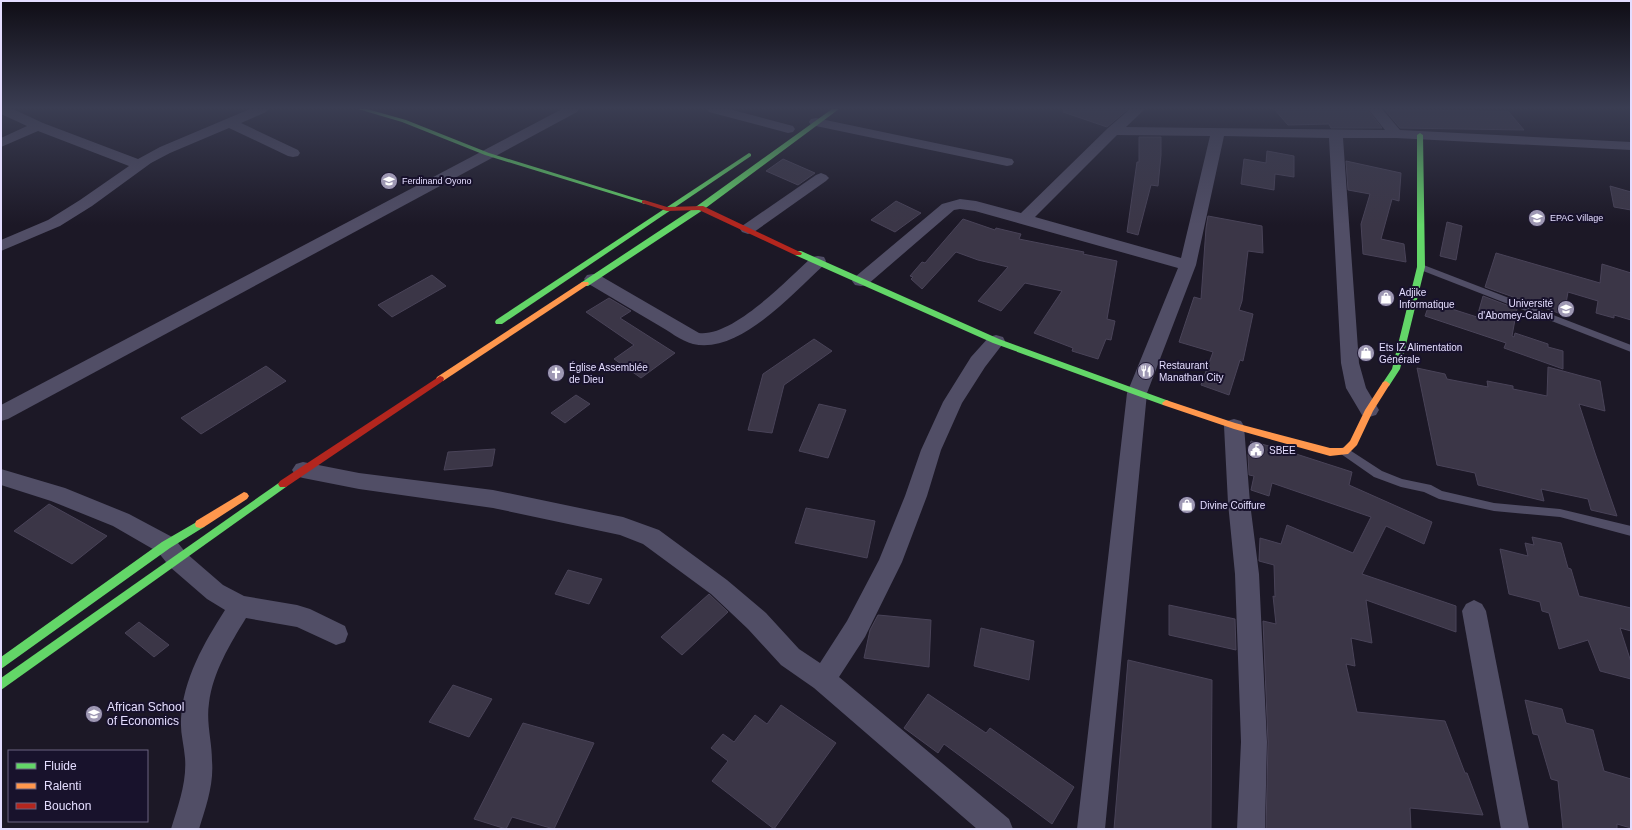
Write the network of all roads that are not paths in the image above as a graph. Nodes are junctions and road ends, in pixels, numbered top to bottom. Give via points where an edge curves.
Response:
1 (95, 148) edge
2 (170, 148) edge
3 (282, 148) edge
4 (473, 148) edge
5 (499, 148) edge
6 (781, 148) edge
7 (939, 148) edge
8 (1095, 148) edge
9 (1214, 148) edge
10 (1337, 148) edge
11 (1420, 148) edge
12 (756, 150) dead end
13 (293, 153) dead end
14 (487, 154) junction
15 (1007, 162) dead end
16 (138, 164) junction
17 (821, 178) dead end
18 (700, 208) junction
19 (667, 209) junction
20 (1024, 219) junction
21 (748, 229) junction
22 (1, 246) edge
23 (818, 261) junction
24 (1188, 265) junction
25 (1422, 267) junction
26 (593, 279) junction
27 (861, 282) junction
28 (492, 327) dead end
29 (996, 340) junction
30 (1631, 349) edge
31 (1137, 393) junction
32 (1369, 410) junction
33 (1, 414) edge
34 (1234, 426) junction
35 (1345, 451) junction
36 (303, 470) junction
37 (1, 477) edge
38 (250, 492) dead end
39 (1631, 531) edge
40 (172, 553) junction
41 (240, 606) junction
42 (1474, 611) dead end
43 (336, 634) dead end
44 (1, 664) edge
45 (823, 680) junction
46 (1, 685) edge
47 (184, 829) edge
48 (999, 829) edge
49 (1091, 829) edge
50 (1251, 829) edge
51 (1515, 829) edge

1 - 16 street
2 - 16 street
3 - 13 street
4 - 14 street
5 - 14 street
6 - 18 street
7 - 15 street
8 - 20 street
9 - 24 street
10 - 32 street via 1350,363 1356,388
11 - 25 street
12 - 19 street
14 - 19 street
14 - 33 street
16 - 22 street via 119,180 54,223
17 - 21 street
18 - 19 street
18 - 21 street
18 - 26 street
19 - 28 street
20 - 24 street
20 - 27 street via 976,206 960,204 948,207
21 - 23 street
23 - 26 street via 761,312 727,334 704,340 694,338
23 - 27 street
24 - 31 street
25 - 30 lane
25 - 32 street via 1396,369
26 - 36 street via 456,364
27 - 29 street
29 - 31 street
29 - 45 street via 978,362 953,402 930,450 916,496 890,562 856,629
31 - 34 street
31 - 49 street
32 - 35 street via 1354,443
34 - 35 street via 1330,452
34 - 50 street via 1238,503 1247,582 1254,742
35 - 39 lane via 1378,474 1401,483 1427,488 1439,495 1494,507 1560,513
36 - 40 street
36 - 45 street via 359,481 493,499 623,526 651,537 719,587 757,621 790,657
37 - 40 street via 57,494 121,520
38 - 40 street
40 - 41 street via 215,592
40 - 44 street
40 - 46 street
41 - 43 street via 297,616
41 - 47 street via 212,652 200,680 194,718 199,763 196,790
42 - 51 street
45 - 48 street

